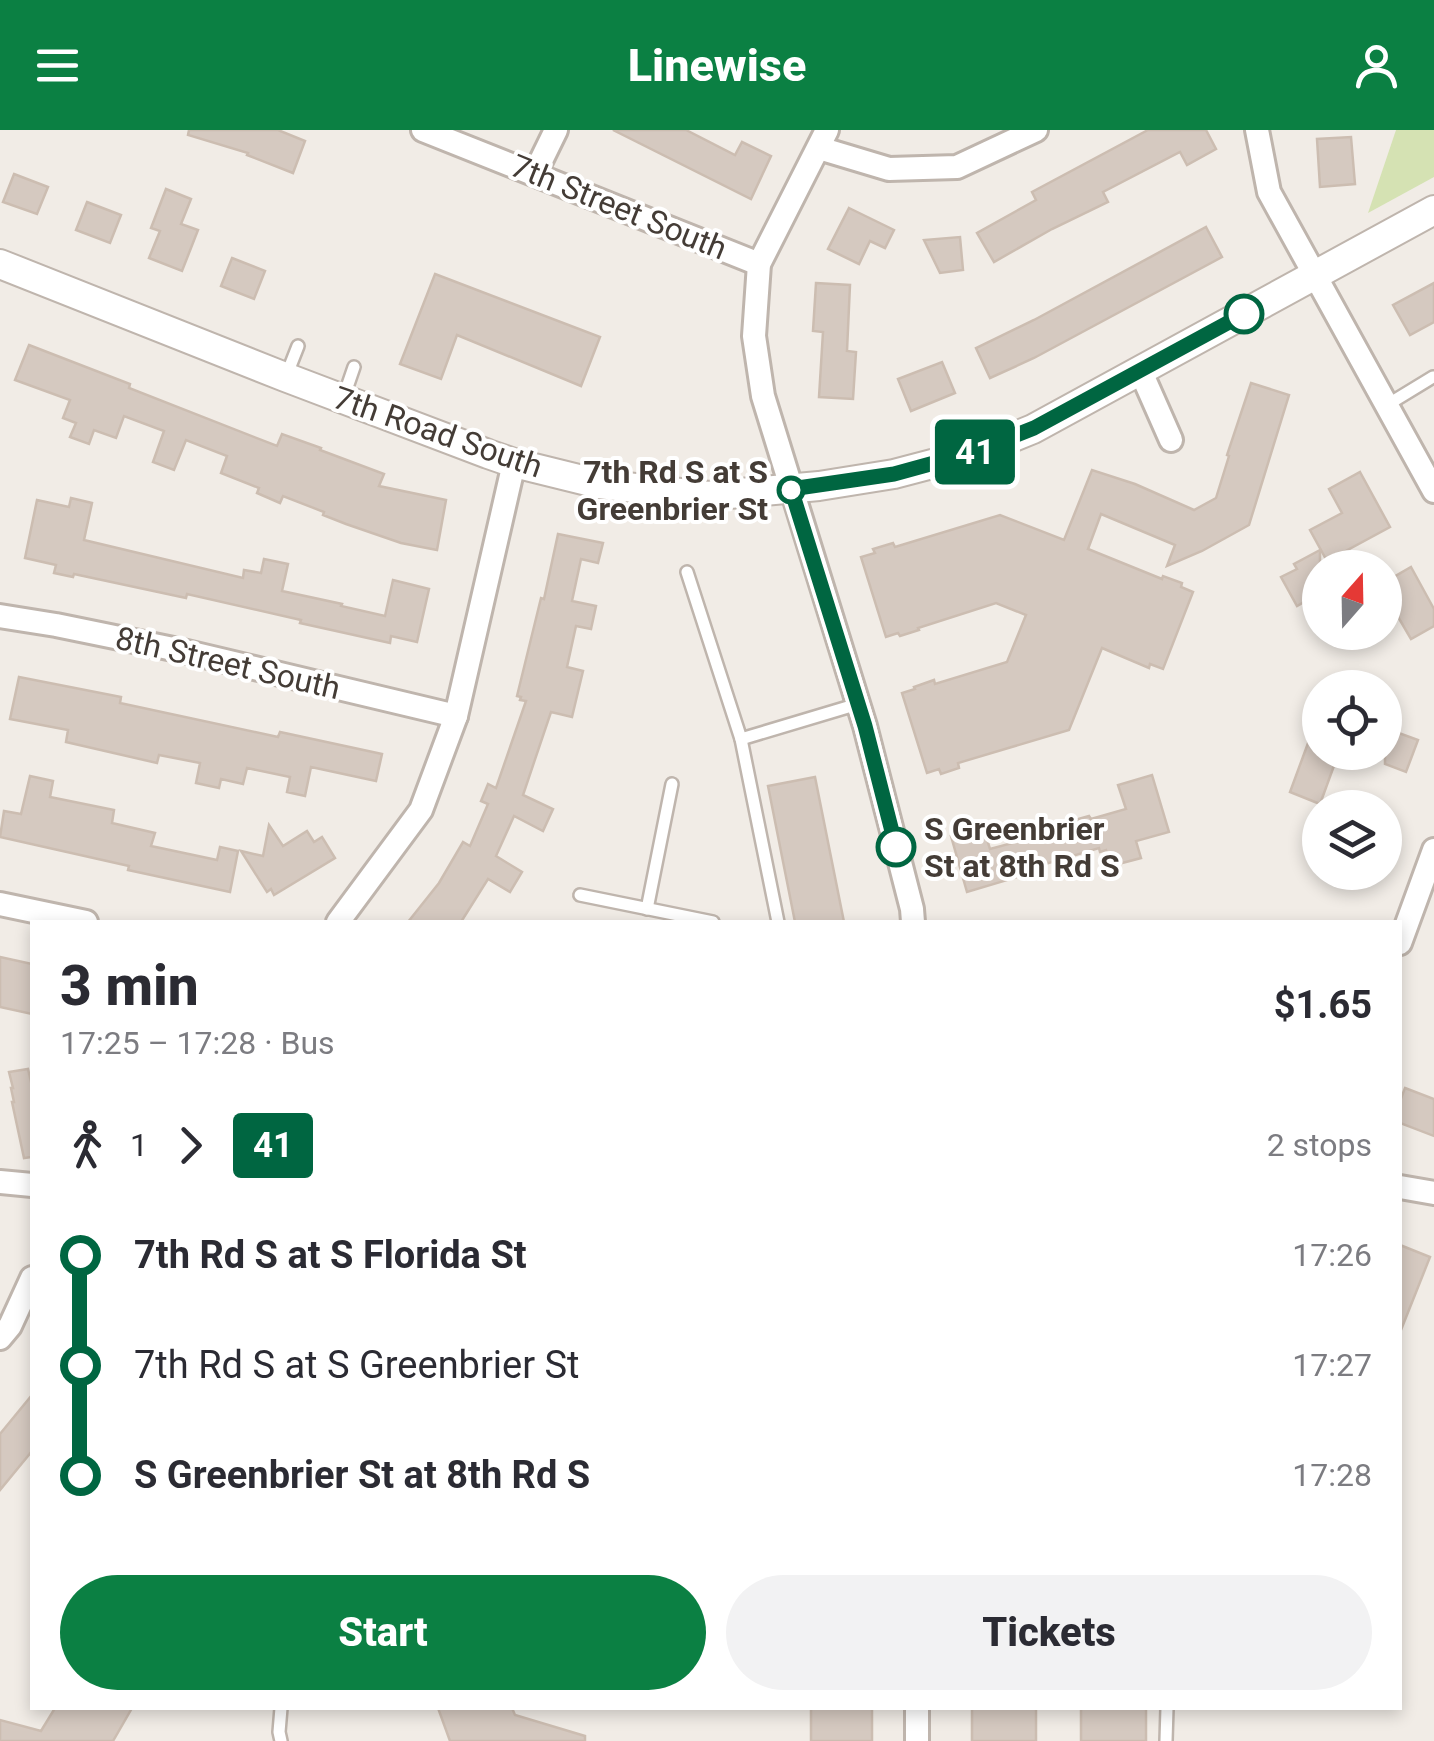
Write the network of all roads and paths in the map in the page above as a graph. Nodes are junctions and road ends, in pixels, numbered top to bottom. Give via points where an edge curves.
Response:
1 (423, 130) edge
2 (556, 130) edge
3 (1036, 130) edge
4 (1257, 130) edge
5 (823, 139) edge
6 (535, 173) junction
7 (1434, 210) edge
8 (0, 264) edge
9 (759, 264) junction
10 (1316, 275) junction
11 (298, 346) dead end
12 (354, 368) dead end
13 (1141, 372) junction
14 (286, 377) junction
15 (1433, 377) edge
16 (342, 399) junction
17 (1386, 405) junction
18 (1172, 440) dead end
19 (514, 464) junction
20 (791, 489) junction
21 (1434, 492) edge
22 (687, 572) dead end
23 (0, 616) edge
24 (858, 704) junction
25 (456, 716) junction
26 (742, 739) junction
27 (672, 784) dead end
28 (1434, 850) edge
29 (580, 896) dead end
30 (0, 904) edge
31 (647, 909) junction
32 (76, 920) edge
33 (339, 920) edge
34 (703, 920) edge
35 (778, 920) edge
36 (913, 920) edge
37 (1402, 938) edge
38 (0, 1182) edge
39 (30, 1185) edge
40 (1402, 1187) edge
41 (1434, 1193) edge
42 (30, 1282) edge
43 (0, 1338) edge
44 (281, 1710) edge
45 (918, 1710) edge
46 (1167, 1710) edge
47 (282, 1741) edge
48 (917, 1741) edge
49 (1166, 1741) edge

1 - 6 street, 7th Street South
2 - 6 street
3 - 5 street via 958,167 888,169
4 - 10 street via 1269,192
5 - 9 street
6 - 9 street, 7th Street South
7 - 10 street, 7th Road South
8 - 14 street, 7th Road South
9 - 20 street via 754,336 762,396
10 - 13 street, 7th Road South
10 - 17 street
11 - 14 lane
12 - 16 lane
13 - 18 street
13 - 20 street, 7th Road South via 974,452 894,474
14 - 16 street, 7th Road South
15 - 17 lane
16 - 19 street, 7th Road South
17 - 21 street
19 - 20 street, 7th Road South via 599,484 706,496
19 - 25 street
20 - 24 street
22 - 26 lane
23 - 25 street, 8th Street South via 183,651
24 - 26 lane
24 - 36 street
25 - 33 street via 421,810
26 - 35 lane
27 - 31 lane
28 - 37 street
29 - 31 lane
30 - 32 street
31 - 34 lane
38 - 39 street
40 - 41 street
42 - 43 street
44 - 47 lane
45 - 48 street
46 - 49 lane

